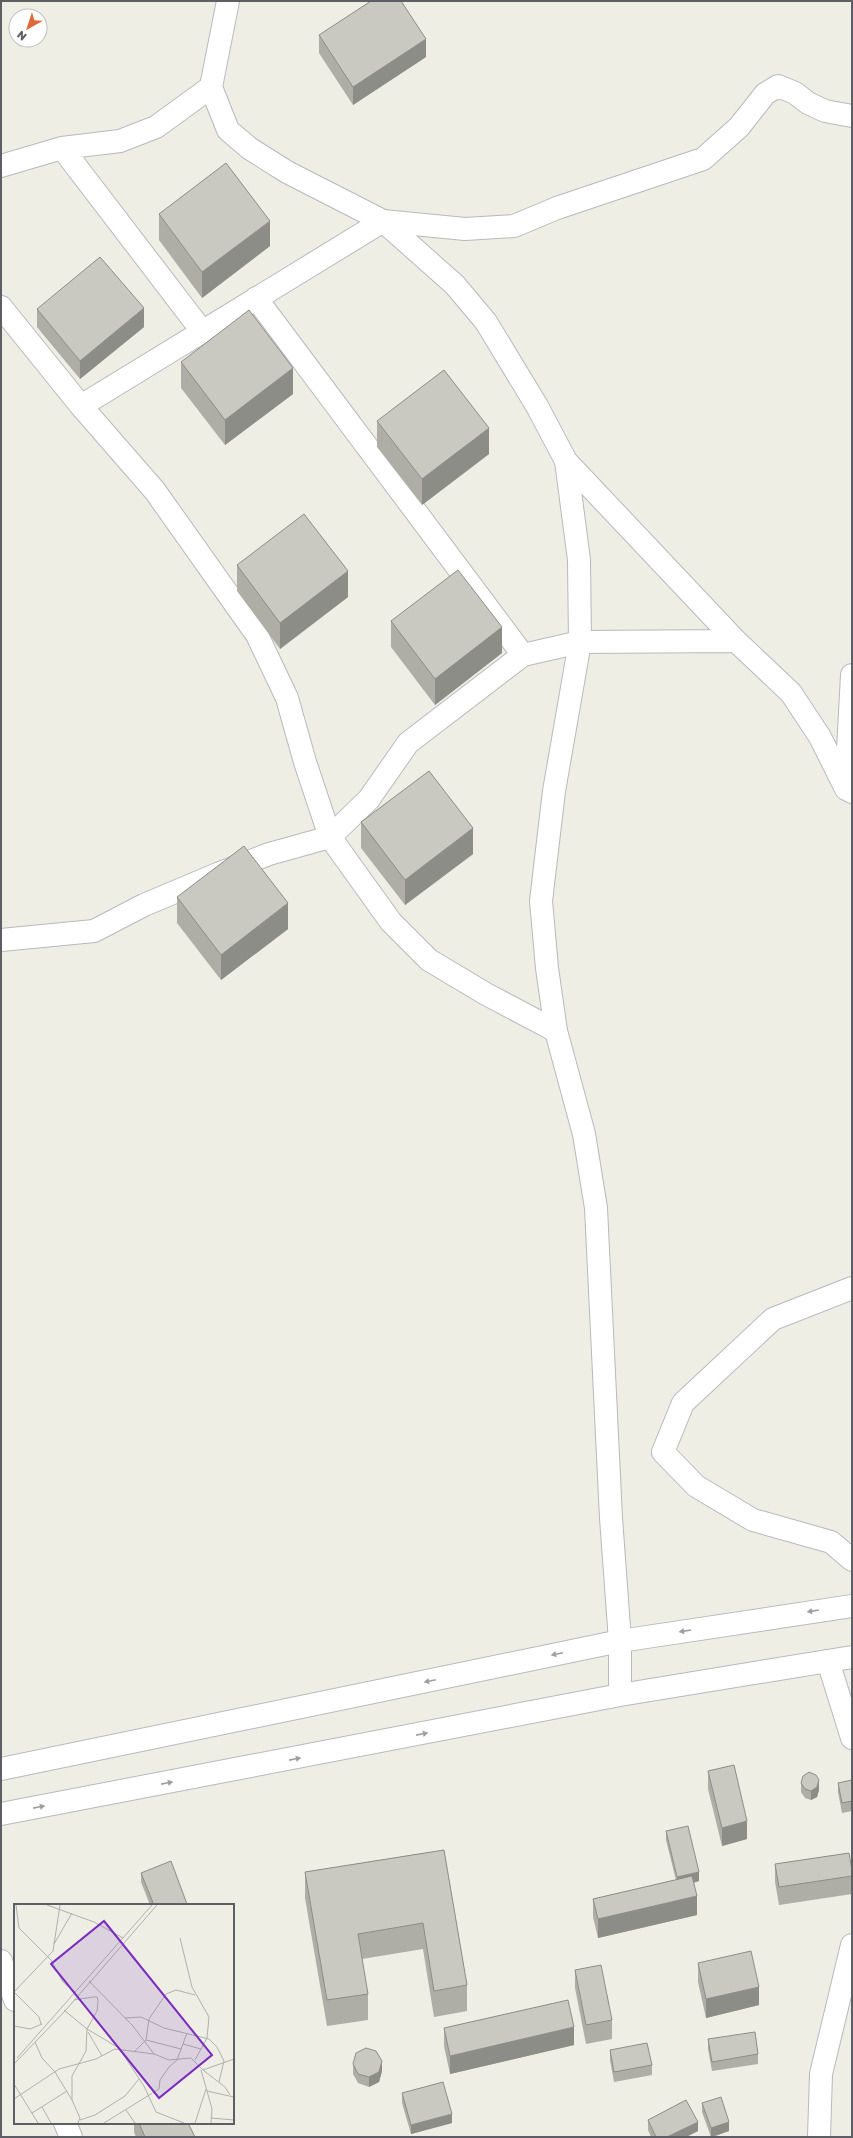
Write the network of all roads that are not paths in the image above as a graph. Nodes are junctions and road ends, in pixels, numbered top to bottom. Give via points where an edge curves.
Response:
1 (228, 1) edge
2 (211, 87) junction
3 (852, 116) edge
4 (62, 148) junction
5 (1, 166) edge
6 (383, 220) junction
7 (256, 298) junction
8 (1, 307) edge
9 (202, 331) junction
10 (81, 406) junction
11 (566, 461) junction
12 (736, 641) junction
13 (580, 642) junction
14 (523, 655) junction
15 (852, 675) edge
16 (850, 795) edge
17 (330, 837) junction
18 (1, 940) edge
19 (556, 1031) junction
20 (852, 1288) edge
21 (852, 1560) edge
22 (852, 1606) edge
23 (620, 1641) junction
24 (852, 1657) edge
25 (828, 1661) junction
26 (620, 1695) junction
27 (852, 1738) edge
28 (1, 1769) edge
29 (1, 1814) edge
30 (852, 1945) edge
31 (1, 1960) edge
32 (14, 1997) edge
33 (65, 2124) edge
34 (71, 2137) edge
35 (819, 2137) edge

1 - 2 street
2 - 4 street via 156,127 120,140
2 - 6 street via 228,130 249,148 287,172
3 - 6 street via 825,111 778,86 765,94 739,127 703,159 556,208 514,226 465,229
4 - 5 street
4 - 9 street
6 - 7 street
6 - 11 street via 456,285 486,322 537,406
7 - 9 street
7 - 14 street
8 - 10 street
9 - 10 street
10 - 17 street via 155,490 257,635 287,698
11 - 12 street
11 - 13 street via 580,560
12 - 13 street
12 - 16 street via 791,693 820,737
13 - 14 street
13 - 19 street via 554,791 541,902
14 - 17 street via 408,743 369,799
15 - 16 street
17 - 18 street via 269,854 220,873 144,905 94,930
17 - 19 street via 391,922 429,960
19 - 23 street via 584,1134 596,1208 611,1518
20 - 21 street via 773,1319 683,1403 663,1452 696,1486 753,1520 831,1542
22 -> 23 street
23 - 26 street
23 -> 28 street
24 - 25 street
25 - 26 street
25 - 27 street
29 -> 26 street
30 - 35 street via 821,2074
31 - 32 street
33 - 34 street

